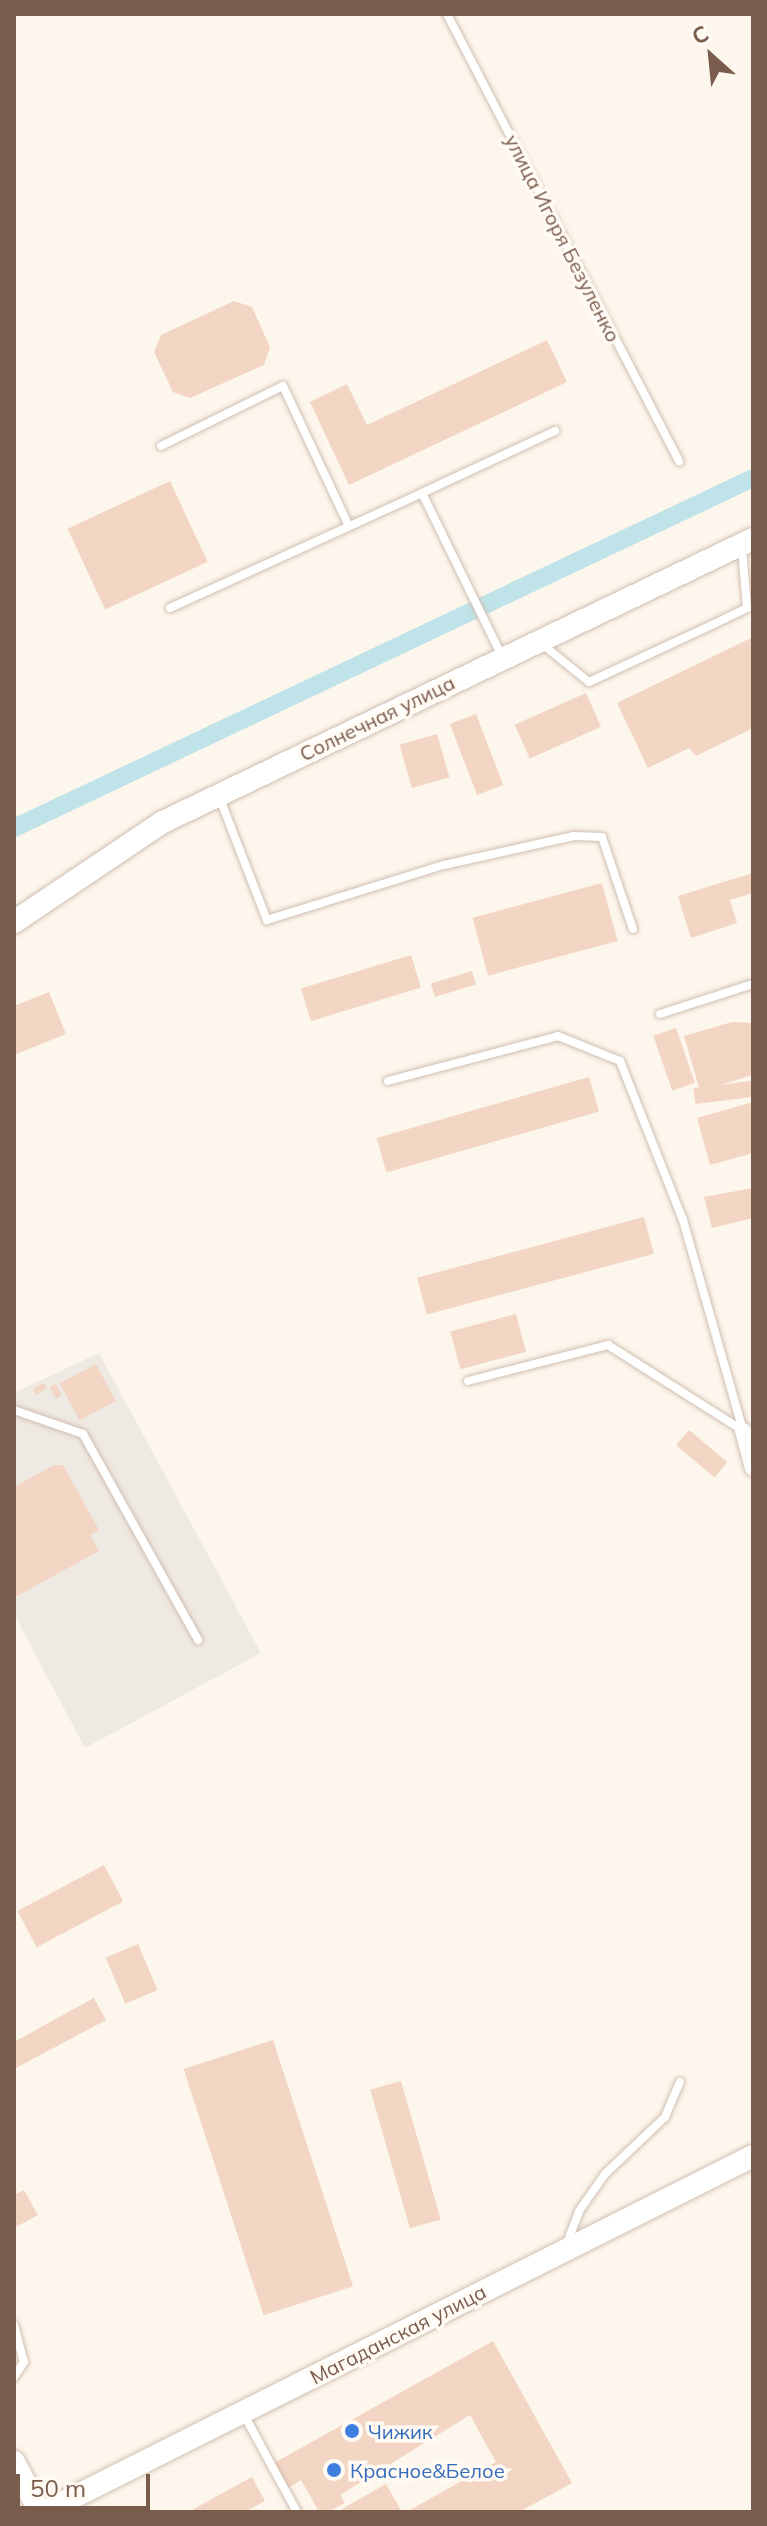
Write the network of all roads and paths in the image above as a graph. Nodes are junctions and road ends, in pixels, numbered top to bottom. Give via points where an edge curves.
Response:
1 (447, 14) edge
2 (555, 431) dead end
3 (161, 446) dead end
4 (679, 461) dead end
5 (422, 493) junction
6 (348, 524) junction
7 (748, 541) edge
8 (170, 608) dead end
9 (538, 641) junction
10 (499, 650) junction
11 (218, 794) junction
12 (14, 922) edge
13 (633, 929) dead end
14 (753, 984) edge
15 (660, 1014) dead end
16 (388, 1081) dead end
17 (468, 1381) dead end
18 (14, 1410) edge
19 (743, 1431) junction
20 (753, 1468) edge
21 (198, 1640) dead end
22 (680, 2082) dead end
23 (753, 2156) edge
24 (563, 2251) junction
25 (14, 2325) edge
26 (14, 2377) edge
27 (243, 2412) junction
28 (14, 2462) edge
29 (42, 2512) edge
30 (297, 2512) edge

1 - 4 lane, улица Игоря Безуленко
2 - 5 lane
3 - 6 lane via 283,386
5 - 6 lane
5 - 10 lane
6 - 8 lane
7 - 9 main road, Солнечная улица
7 - 9 lane via 747,608 714,624 589,682
9 - 10 main road, Солнечная улица
10 - 11 main road, Солнечная улица
11 - 12 main road, Солнечная улица via 163,822
11 - 13 lane via 267,920 444,865 574,836 602,837
14 - 15 lane
16 - 19 lane via 558,1036 620,1061 683,1220
17 - 19 lane via 608,1345
18 - 21 lane via 83,1434
19 - 20 street
22 - 24 lane via 665,2117 640,2147 605,2174 579,2211
23 - 24 main road, Магаданская улица
24 - 27 main road, Магаданская улица
25 - 26 lane via 24,2362
27 - 29 main road, Магаданская улица
27 - 30 lane
28 - 29 main road

